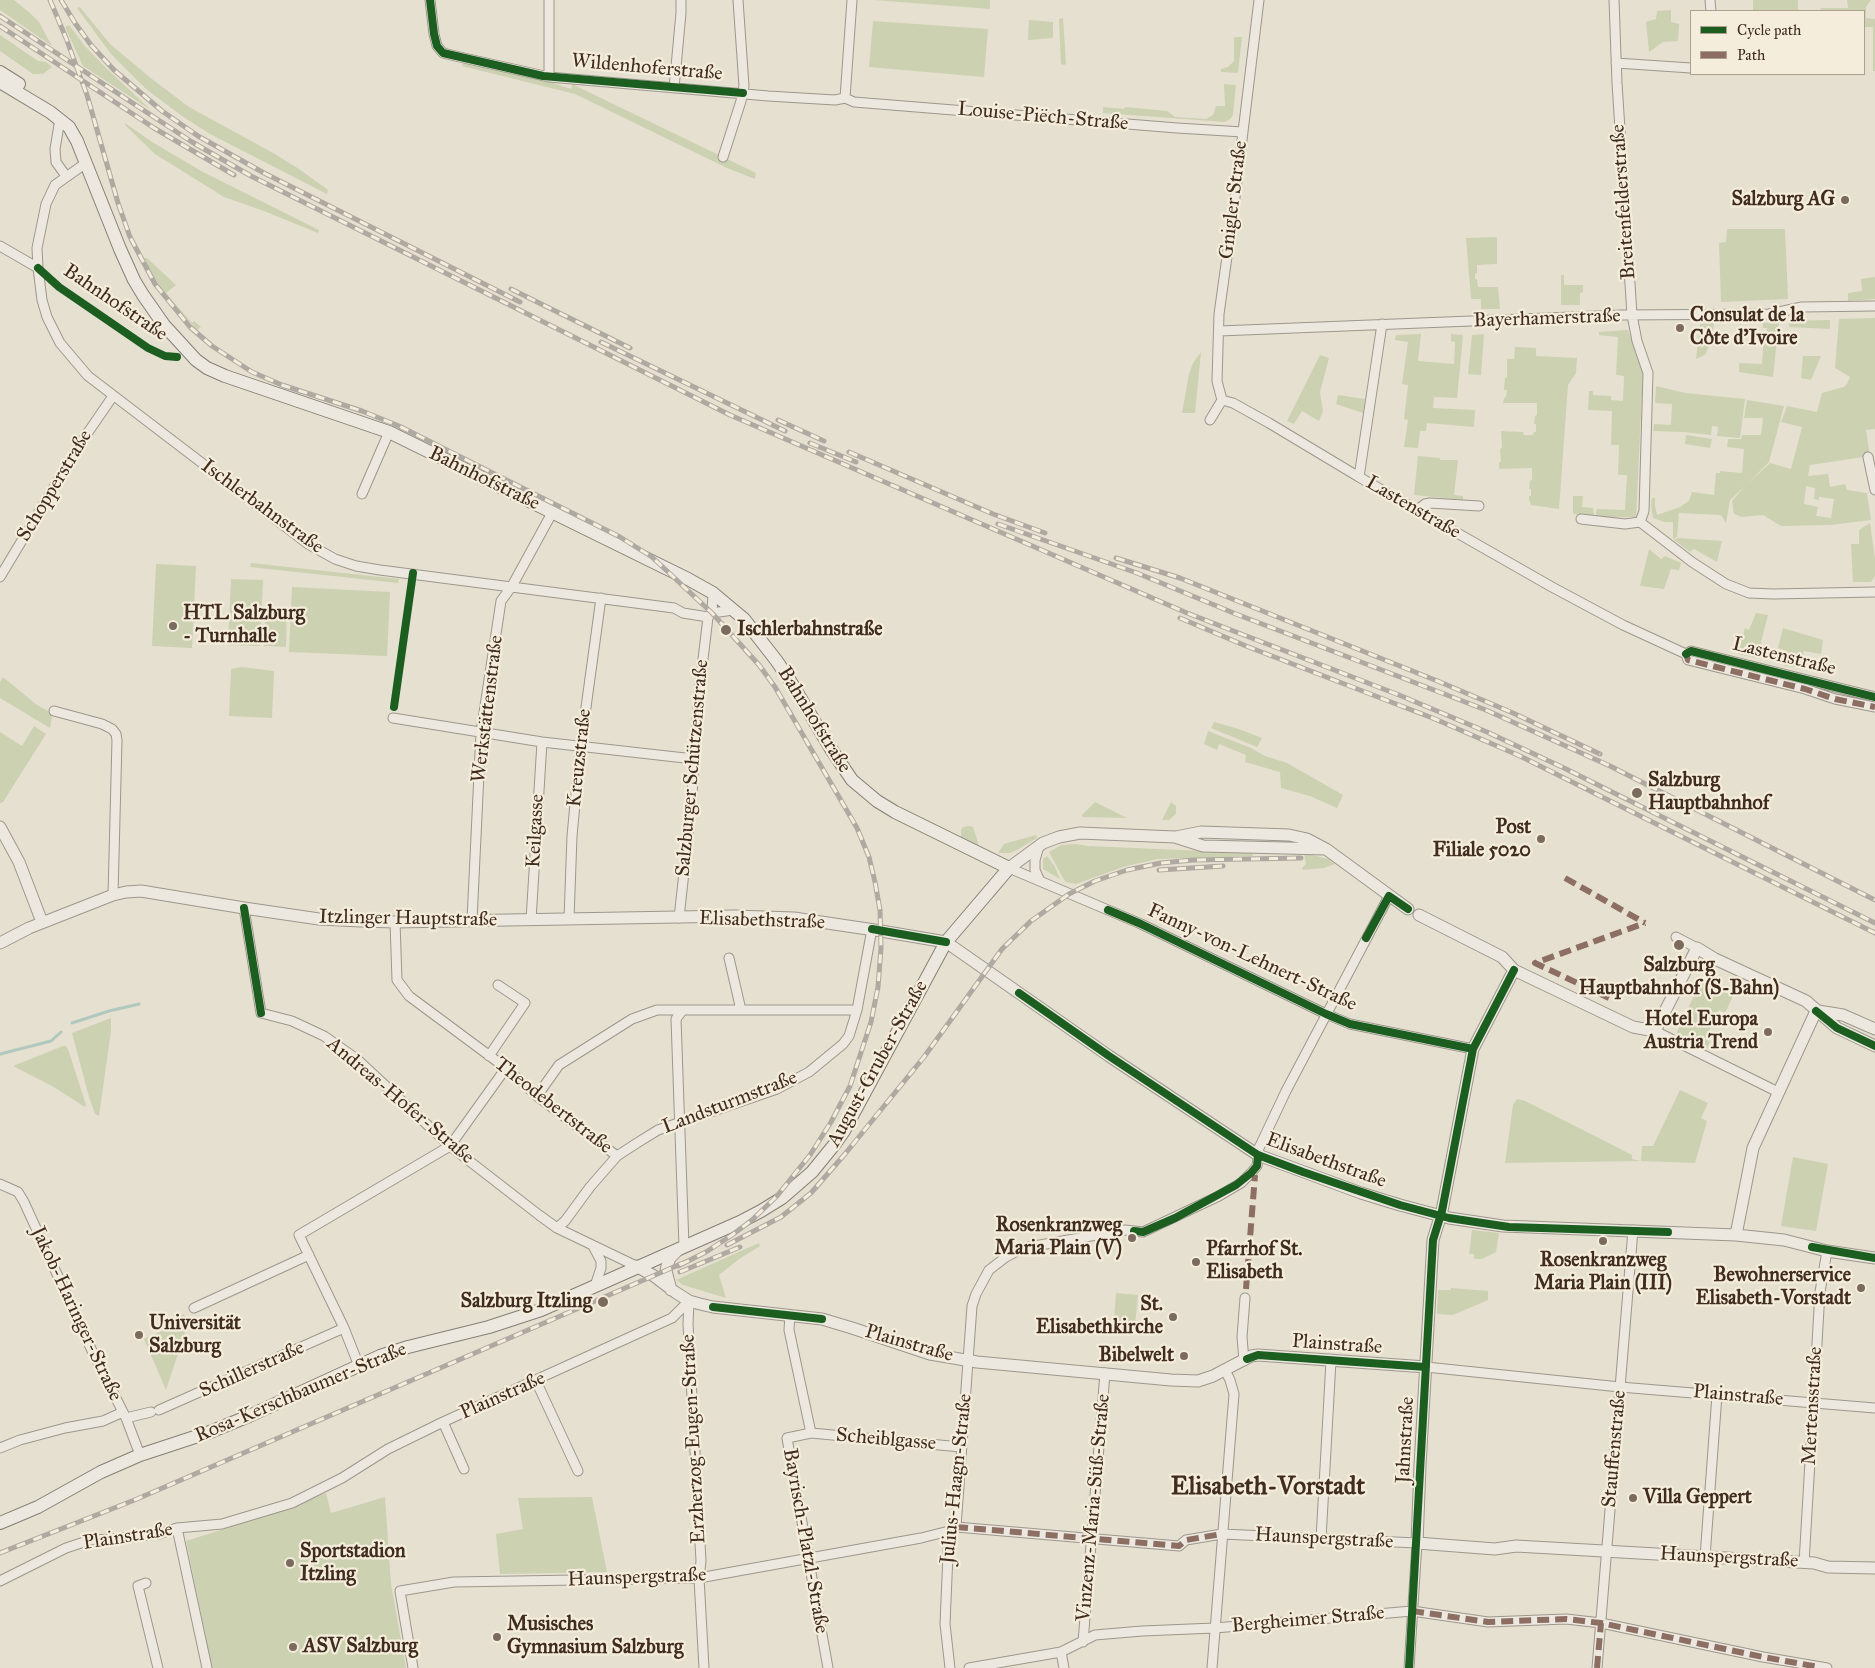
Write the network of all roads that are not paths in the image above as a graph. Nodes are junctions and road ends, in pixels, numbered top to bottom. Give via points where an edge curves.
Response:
1 (430, 0) edge
2 (549, 0) edge
3 (681, 0) edge
4 (738, 0) edge
5 (852, 0) edge
6 (1259, 0) edge
7 (1614, 0) edge
8 (1616, 63) junction
9 (1690, 68) edge
10 (0, 72) edge
11 (548, 76) junction
12 (0, 82) edge
13 (674, 88) junction
14 (743, 93) junction
15 (845, 98) junction
16 (55, 115) junction
17 (1243, 132) junction
18 (723, 157) dead end
19 (86, 163) junction
20 (66, 176) junction
21 (0, 246) edge
22 (38, 268) junction
23 (1875, 306) edge
24 (1632, 315) junction
25 (1382, 324) junction
26 (1219, 331) junction
27 (113, 396) junction
28 (1222, 400) junction
29 (1210, 420) dead end
30 (389, 432) junction
31 (1868, 457) dead end
32 (1359, 477) junction
33 (1875, 490) edge
34 (362, 494) dead end
35 (1478, 506) dead end
36 (1417, 510) junction
37 (552, 513) junction
38 (1582, 519) dead end
39 (1640, 522) junction
40 (0, 577) edge
41 (512, 586) junction
42 (1875, 592) edge
43 (713, 593) junction
44 (602, 598) junction
45 (733, 610) junction
46 (710, 615) junction
47 (1686, 654) junction
48 (1875, 697) edge
49 (1875, 707) edge
50 (54, 711) dead end
51 (393, 718) dead end
52 (481, 732) junction
53 (542, 742) junction
54 (580, 746) junction
55 (695, 756) junction
56 (895, 812) joint
57 (0, 827) edge
58 (1039, 846) junction
59 (1009, 868) junction
60 (1040, 881) junction
61 (113, 896) junction
62 (1389, 896) junction
63 (244, 908) junction
64 (1408, 909) dead end
65 (1419, 914) dead end
66 (679, 918) junction
67 (569, 919) junction
68 (472, 920) junction
69 (531, 920) junction
70 (42, 922) junction
71 (395, 922) junction
72 (872, 930) junction
73 (1676, 937) dead end
74 (946, 942) junction
75 (0, 943) edge
76 (1697, 948) junction
77 (729, 958) dead end
78 (1514, 970) junction
79 (498, 985) dead end
80 (741, 1010) junction
81 (856, 1010) junction
82 (682, 1011) junction
83 (1816, 1011) junction
84 (1326, 1014) junction
85 (1875, 1029) edge
86 (1655, 1031) junction
87 (1875, 1046) edge
88 (1473, 1049) junction
89 (489, 1056) junction
90 (506, 1068) junction
91 (1778, 1092) junction
92 (536, 1096) junction
93 (679, 1122) junction
94 (450, 1146) junction
95 (1258, 1155) junction
96 (618, 1156) junction
97 (0, 1184) edge
98 (1440, 1215) junction
99 (557, 1228) junction
100 (1633, 1230) junction
101 (1736, 1235) junction
102 (593, 1246) junction
103 (682, 1246) junction
104 (1827, 1251) junction
105 (309, 1255) junction
106 (1875, 1258) edge
107 (636, 1266) junction
108 (595, 1286) junction
109 (671, 1290) junction
110 (1246, 1298) dead end
111 (689, 1300) junction
112 (194, 1308) dead end
113 (790, 1315) junction
114 (344, 1328) junction
115 (968, 1361) junction
116 (1244, 1361) junction
117 (1330, 1361) junction
118 (359, 1366) junction
119 (1426, 1367) junction
120 (1225, 1370) junction
121 (1105, 1373) junction
122 (536, 1381) junction
123 (1620, 1387) junction
124 (1717, 1395) junction
125 (1813, 1402) junction
126 (1875, 1408) edge
127 (124, 1415) junction
128 (443, 1422) junction
129 (811, 1433) junction
130 (962, 1447) junction
131 (0, 1448) edge
132 (140, 1455) junction
133 (464, 1469) dead end
134 (578, 1471) dead end
135 (0, 1523) edge
136 (177, 1528) junction
137 (952, 1529) junction
138 (1222, 1534) junction
139 (1091, 1539) junction
140 (1322, 1539) junction
141 (1417, 1543) junction
142 (1606, 1551) junction
143 (1705, 1557) junction
144 (807, 1558) junction
145 (1804, 1563) junction
146 (1875, 1568) edge
147 (699, 1578) junction
148 (0, 1581) edge
149 (146, 1583) dead end
150 (1412, 1611) junction
151 (1600, 1623) junction
152 (1215, 1628) junction
153 (1083, 1642) junction
154 (1062, 1652) junction
155 (158, 1668) edge
156 (207, 1668) edge
157 (413, 1668) edge
158 (704, 1668) edge
159 (828, 1668) edge
160 (950, 1668) edge
161 (969, 1668) edge
162 (1064, 1668) edge
163 (1212, 1668) edge
164 (1409, 1668) edge
165 (1597, 1668) edge
166 (1828, 1668) edge

1 - 11 street, Wildenhoferstraße via 434,34 443,53
2 - 11 street
3 - 13 street
4 - 14 street
5 - 15 street
6 - 17 street, Gnigler Straße
7 - 8 street, Breitenfelderstraße
8 - 9 street
8 - 24 street, Breitenfelderstraße
10 - 16 main road, Bahnhofstraße via 37,96
11 - 13 street, Wildenhoferstraße
12 - 16 main road, Bahnhofstraße
13 - 14 street, Wildenhoferstraße
14 - 15 street, Wildenhoferstraße
14 - 18 street
15 - 17 street, Louise-Piëch-Straße via 854,102
16 - 19 main road, Bahnhofstraße via 77,141
16 - 20 street via 56,162
17 - 26 street, Gnigler Straße
19 - 20 street, Ischlerbahnstraße
19 - 30 main road, Bahnhofstraße via 120,249 143,296 196,360 225,376
20 - 22 street, Ischlerbahnstraße via 55,184 46,204 37,248
21 - 22 street
22 - 27 street, Ischlerbahnstraße via 42,300 60,343 88,376
23 - 24 street, Bayerhamerstraße via 1802,307 1768,314
24 - 25 street, Bayerhamerstraße
24 - 39 street, Breitenfelderstraße via 1648,373 1644,511
25 - 26 street, Bayerhamerstraße
25 - 32 street
26 - 28 street, Gnigler Straße via 1217,381
27 - 40 street, Schopperstraße via 83,438
27 - 41 street, Ischlerbahnstraße via 308,544 335,559 380,570
28 - 29 street
28 - 32 street, Lastenstraße via 1269,422
30 - 34 street
30 - 37 main road, Bahnhofstraße
31 - 33 street
32 - 36 street, Lastenstraße
35 - 36 street via 1430,503
36 - 47 street, Lastenstraße via 1552,587
37 - 41 street, Werkstättenstraße
37 - 43 main road, Bahnhofstraße
38 - 39 street via 1625,524
39 - 42 street via 1692,562 1726,584 1749,593
41 - 44 street, Ischlerbahnstraße
41 - 52 street, Werkstättenstraße via 502,601
43 - 45 main road, Bahnhofstraße
43 - 46 street, Salzburger Schützenstraße
44 - 46 street, Ischlerbahnstraße
44 - 54 street, Kreuzstraße
45 - 46 street, Ischlerbahnstraße
45 - 56 main road, Bahnhofstraße via 744,619 789,679 852,780
46 - 55 street, Salzburger Schützenstraße via 699,693
47 - 48 street, Lastenstraße via 1691,651
47 - 49 street, Lastenstraße via 1688,660
50 - 61 street via 102,724 116,734
51 - 52 street
52 - 53 street
52 - 68 street, Werkstättenstraße
53 - 54 street
53 - 69 street, Keilgasse
54 - 55 street via 685,758
54 - 67 street, Kreuzstraße
55 - 66 street, Salzburger Schützenstraße
56 - 59 main road, Fanny-von-Lehnert-Straße
57 - 70 street via 19,862
58 - 59 street
58 - 60 street via 1035,870
58 - 62 street via 1059,837 1080,833 1174,837 1203,846 1326,849
59 - 60 street, Fanny-von-Lehnert-Straße
59 - 74 main road, August-Gruber-Straße
60 - 84 street, Fanny-von-Lehnert-Straße via 1141,924
61 - 63 street, Itzlinger Hauptstraße via 141,891
61 - 70 street, Itzlinger Hauptstraße
62 - 64 street
62 - 84 street, Julius-Haagn-Straße
63 - 71 street, Itzlinger Hauptstraße via 319,919
63 - 94 street, Andreas-Hofer-Straße via 261,1013 292,1021 324,1036 358,1060
65 - 78 street via 1502,957
66 - 67 street, Itzlinger Hauptstraße
66 - 72 street, Elisabethstraße via 794,918
67 - 69 street, Itzlinger Hauptstraße
68 - 69 street, Itzlinger Hauptstraße
68 - 71 street, Itzlinger Hauptstraße
70 - 75 street, Itzlinger Hauptstraße
71 - 89 street, Theodebertstraße via 397,980 409,996
72 - 74 street, Elisabethstraße
72 - 81 street, Landsturmstraße
73 - 76 street
74 - 95 street, Elisabethstraße via 1117,1062
74 - 103 main road, August-Gruber-Straße via 844,1131 824,1158 800,1184 761,1211
76 - 83 street via 1715,960 1806,1001
76 - 86 street
77 - 80 street
78 - 86 street via 1633,1027
78 - 88 street, Jahnstraße
79 - 89 street, Theodebertstraße via 525,1003
80 - 81 street
80 - 82 street
81 - 93 street, Landsturmstraße via 851,1031 843,1044 809,1072 777,1089
82 - 92 street via 657,1010 632,1018 559,1065
82 - 93 street via 676,1018
83 - 85 street via 1843,1015
83 - 87 street via 1837,1028
83 - 91 street
84 - 88 street, Fanny-von-Lehnert-Straße via 1350,1024
84 - 95 street, Julius-Haagn-Straße via 1258,1148
86 - 91 street
88 - 98 street, Jahnstraße
89 - 90 street, Theodebertstraße
90 - 92 street, Theodebertstraße
90 - 94 street
91 - 101 street via 1753,1148
92 - 96 street, Theodebertstraße
93 - 96 street, Landsturmstraße via 658,1130
93 - 103 street
94 - 99 street, Andreas-Hofer-Straße
94 - 105 street via 299,1235
95 - 98 street, Elisabethstraße via 1362,1193
95 - 115 street, Julius-Haagn-Straße via 1257,1166 1240,1183 1143,1232 1125,1230 1023,1248 997,1263 982,1282 972,1306
96 - 99 street, Landsturmstraße
97 - 127 street, Jakob-Haringer-Straße via 18,1192 24,1202
98 - 100 street, Elisabethstraße via 1509,1227
98 - 119 street, Jahnstraße via 1433,1240
99 - 102 street, Andreas-Hofer-Straße
100 - 101 street, Elisabethstraße
100 - 123 street, Stauffenstraße
101 - 104 street, Elisabethstraße via 1784,1240
102 - 107 street, Andreas-Hofer-Straße
102 - 108 street via 602,1268
103 - 107 main road, August-Gruber-Straße
103 - 109 street via 667,1266
104 - 106 street, Elisabethstraße
104 - 125 street, Mertensstraße via 1820,1292
105 - 112 street
105 - 114 street
107 - 108 main road, Rosa-Kerschbaumer-Straße
107 - 109 street, Andreas-Hofer-Straße
108 - 118 main road, Rosa-Kerschbaumer-Straße via 489,1328 380,1356
109 - 111 street, Andreas-Hofer-Straße
110 - 116 street via 1242,1336
111 - 113 street, Plainstraße via 713,1307
111 - 122 street, Plainstraße via 672,1318
111 - 147 street, Erzherzog-Eugen-Straße via 688,1338 701,1561
113 - 115 street, Plainstraße via 822,1319 930,1354
113 - 129 street, Bayrisch-Platzl-Straße via 789,1330
114 - 118 street
114 - 127 street, Schillerstraße via 155,1411
115 - 121 street, Plainstraße
115 - 130 street, Julius-Haagn-Straße
116 - 117 street, Plainstraße via 1258,1356
116 - 120 street, Plainstraße
117 - 119 street, Plainstraße
117 - 140 street
118 - 132 main road, Rosa-Kerschbaumer-Straße via 250,1416
119 - 123 street, Plainstraße
119 - 141 street, Jahnstraße
120 - 121 street, Plainstraße via 1198,1381
120 - 138 street via 1234,1394
121 - 139 street, Vinzenz-Maria-Süß-Straße
122 - 128 street, Plainstraße
122 - 134 street
123 - 124 street, Plainstraße
123 - 142 street, Stauffenstraße
124 - 125 street, Plainstraße
124 - 143 street
125 - 126 street, Plainstraße
125 - 145 street, Mertensstraße
127 - 131 street, Schillerstraße via 65,1428
127 - 132 street, Jakob-Haringer-Straße
128 - 133 street
128 - 136 street, Plainstraße via 292,1503 222,1524
129 - 130 street, Scheiblgasse
129 - 144 street, Bayrisch-Platzl-Straße via 787,1438
130 - 137 street, Julius-Haagn-Straße
132 - 135 main road, Rosa-Kerschbaumer-Straße
136 - 148 street, Plainstraße via 159,1534 90,1540 66,1548
136 - 156 street
137 - 139 street, Haunspergstraße
137 - 144 street, Haunspergstraße via 920,1538
137 - 160 street, Julius-Haagn-Straße via 945,1624
138 - 139 street, Haunspergstraße via 1186,1540 1179,1546
138 - 140 street, Haunspergstraße
138 - 152 street
139 - 153 street, Vinzenz-Maria-Süß-Straße
140 - 141 street, Haunspergstraße
141 - 142 street, Haunspergstraße via 1495,1549 1516,1546
141 - 150 street, Jahnstraße
142 - 143 street, Haunspergstraße
142 - 151 street, Stauffenstraße
143 - 145 street, Haunspergstraße
144 - 147 street, Haunspergstraße
144 - 159 street, Bayrisch-Platzl-Straße
145 - 146 street, Haunspergstraße
147 - 157 street, Haunspergstraße via 454,1582 400,1591
147 - 158 street, Erzherzog-Eugen-Straße
149 - 155 street via 138,1586
150 - 151 street, Bergheimer Straße via 1488,1622 1566,1619
150 - 152 street, Bergheimer Straße
150 - 164 street, Jahnstraße
151 - 165 street, Stauffenstraße
151 - 166 street, Bergheimer Straße
152 - 153 street, Bergheimer Straße via 1095,1635
152 - 163 street
153 - 154 street, Bergheimer Straße
154 - 161 street, Bergheimer Straße
154 - 162 street

